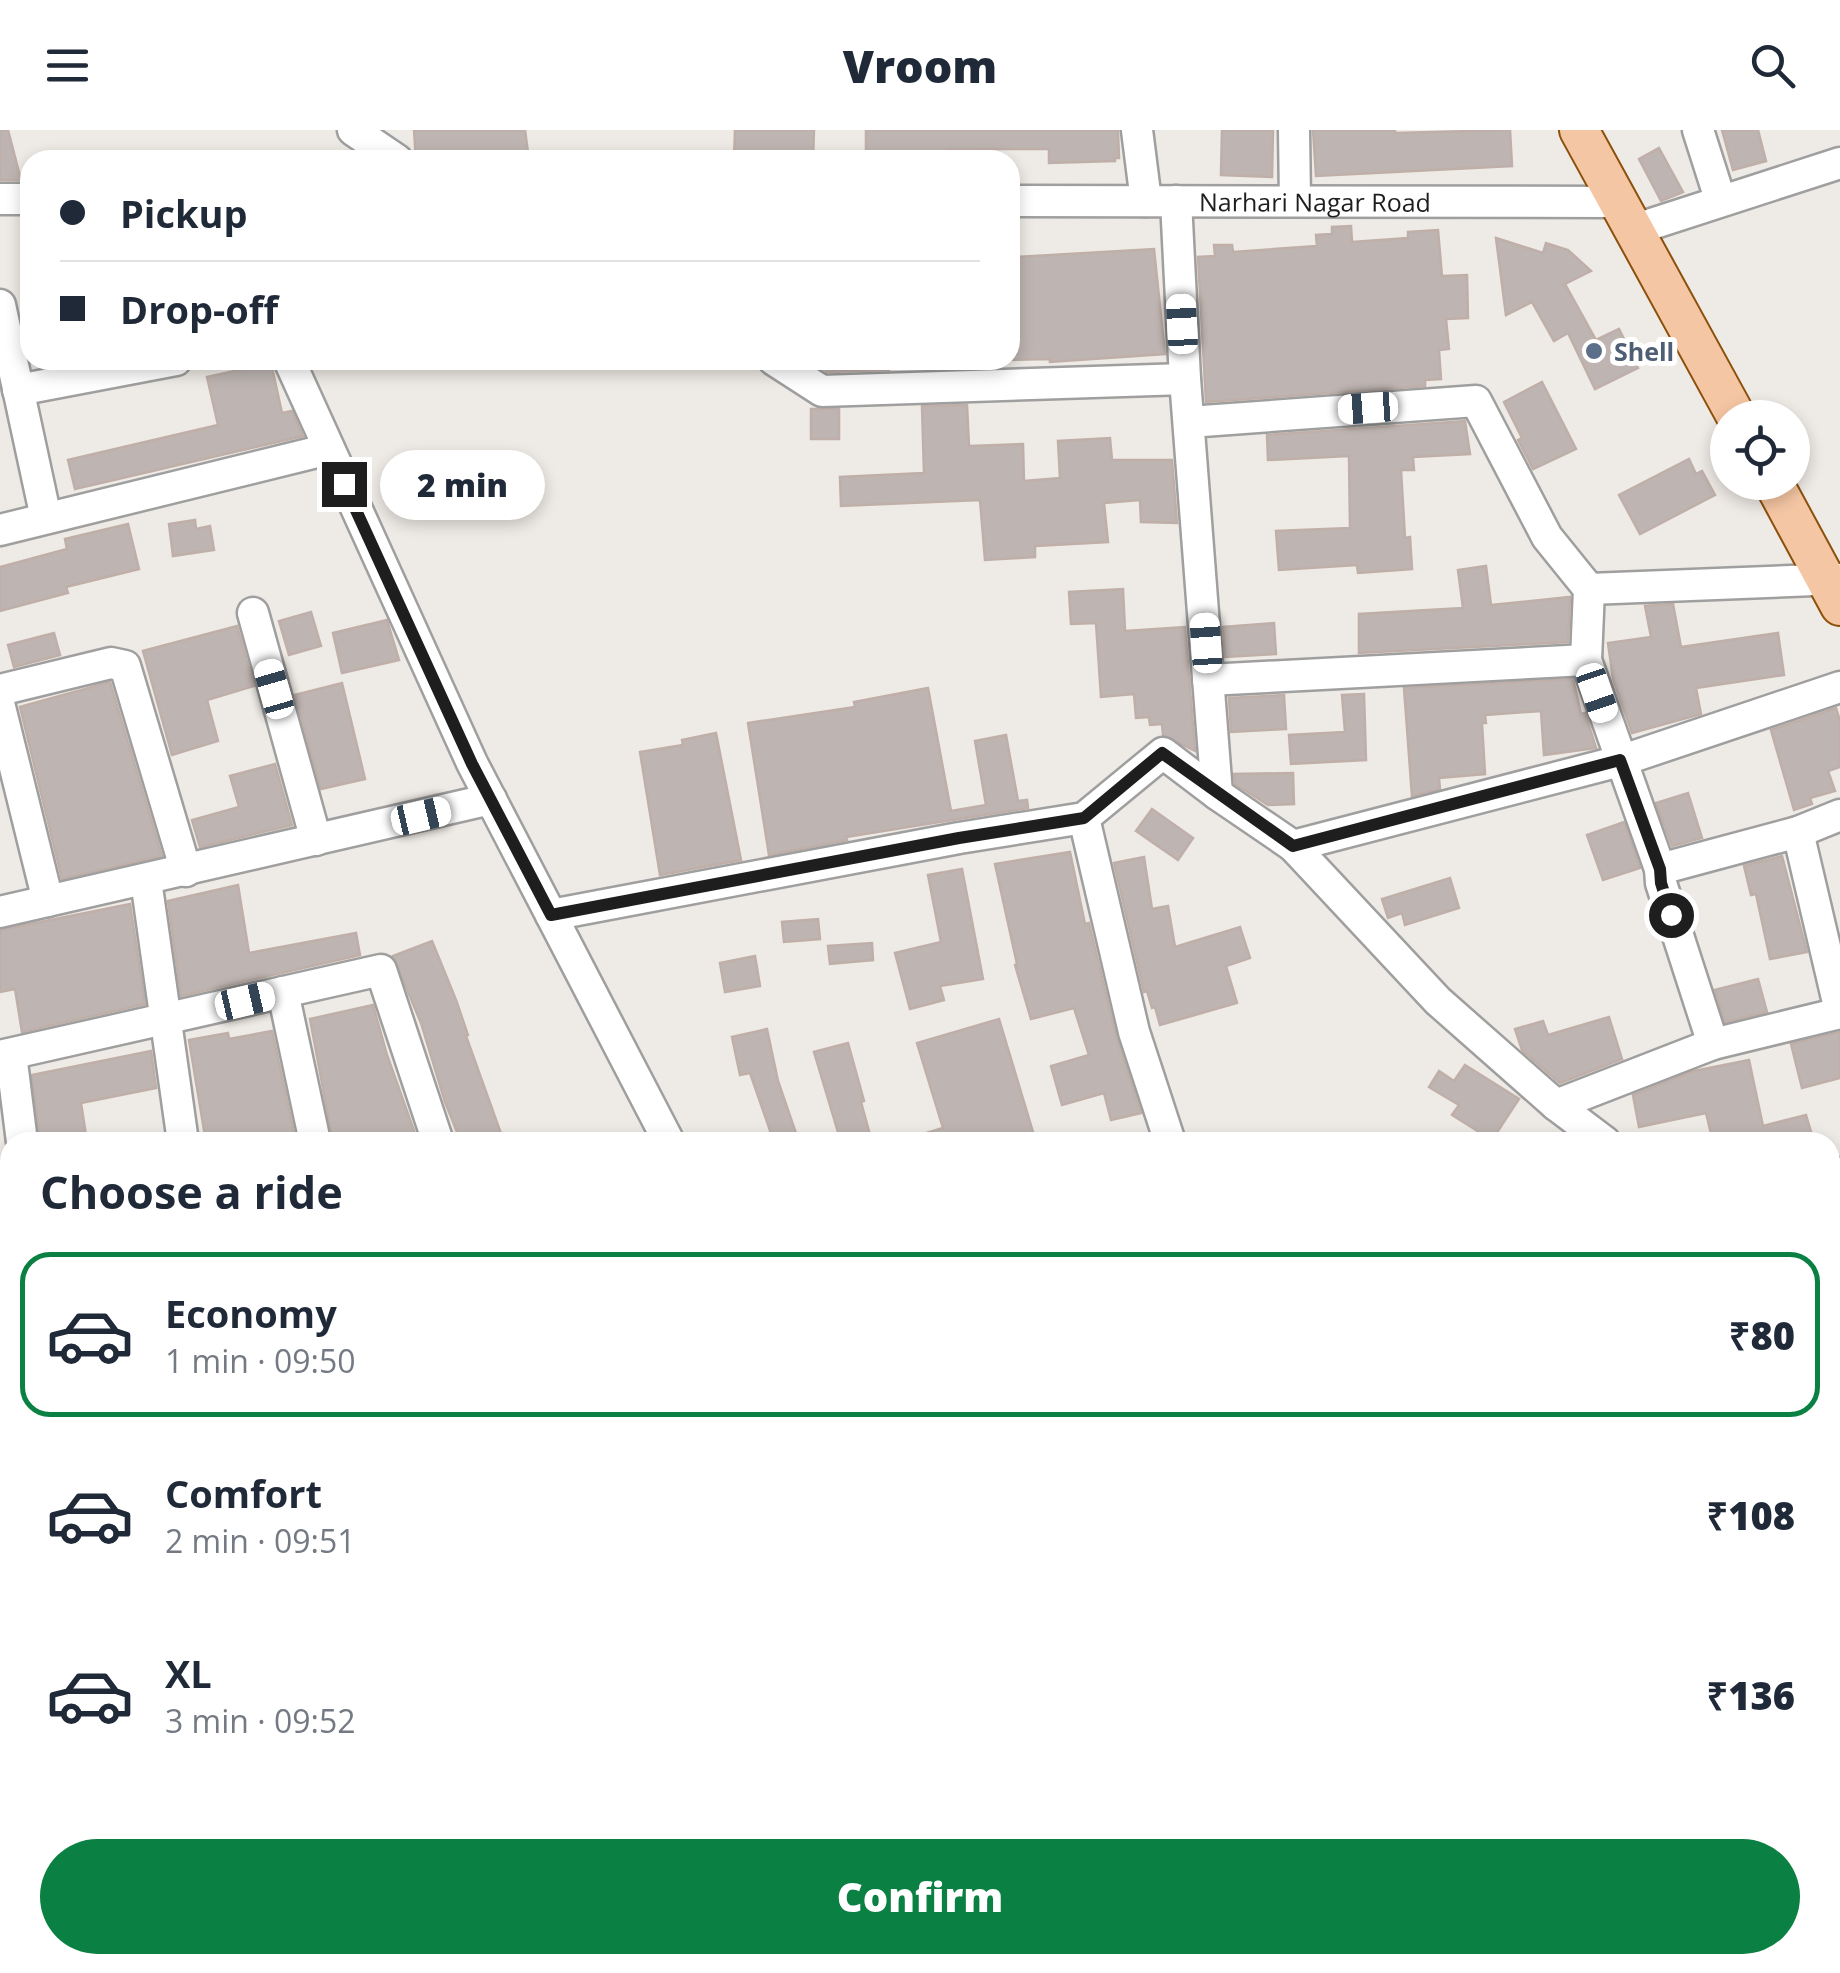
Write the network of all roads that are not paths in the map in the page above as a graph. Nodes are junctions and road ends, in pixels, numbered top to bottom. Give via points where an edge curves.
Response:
1 (353, 130) edge
2 (1137, 130) edge
3 (1294, 130) edge
4 (1579, 130) edge
5 (1698, 130) edge
6 (382, 150) edge
7 (1840, 163) edge
8 (1720, 199) junction
9 (1020, 201) edge
10 (1146, 201) junction
11 (1176, 201) junction
12 (1295, 201) junction
13 (1625, 216) junction
14 (0, 304) edge
15 (123, 370) edge
16 (294, 370) edge
17 (789, 370) edge
18 (1185, 379) junction
19 (18, 390) junction
20 (1727, 400) edge
21 (1190, 422) junction
22 (328, 448) junction
23 (1784, 500) edge
24 (46, 518) junction
25 (0, 530) edge
26 (1589, 589) junction
27 (1836, 589) edge
28 (253, 613) dead end
29 (1586, 660) junction
30 (1208, 680) junction
31 (1840, 687) edge
32 (0, 690) edge
33 (0, 707) edge
34 (1620, 760) junction
35 (1217, 794) junction
36 (491, 799) junction
37 (1840, 815) edge
38 (1084, 818) junction
39 (1798, 832) junction
40 (316, 840) junction
41 (1293, 846) junction
42 (1660, 869) junction
43 (186, 871) junction
44 (146, 880) junction
45 (48, 902) junction
46 (0, 912) edge
47 (551, 915) junction
48 (283, 992) junction
49 (1840, 1012) edge
50 (168, 1019) junction
51 (1713, 1044) junction
52 (6, 1056) edge
53 (1556, 1105) junction
54 (20, 1132) edge
55 (182, 1132) edge
56 (313, 1132) edge
57 (435, 1132) edge
58 (664, 1132) edge
59 (1167, 1132) edge
60 (1592, 1132) edge

1 - 6 street
2 - 10 street
3 - 12 street
4 - 13 main road
5 - 8 street
7 - 8 street, Narhari Nagar Road
8 - 13 street, Narhari Nagar Road
9 - 10 street, Narhari Nagar Road
10 - 11 street, Narhari Nagar Road
11 - 12 street, Narhari Nagar Road
11 - 18 street
12 - 13 street, Narhari Nagar Road
13 - 20 main road
14 - 19 street
15 - 19 street
16 - 22 street
17 - 18 street via 822,391
18 - 21 street
19 - 24 street
21 - 26 street via 1476,401 1546,537
21 - 30 street
22 - 24 street
22 - 36 street
23 - 27 main road
24 - 25 street
26 - 27 street
26 - 29 street
28 - 40 street
29 - 30 street
29 - 34 street
30 - 35 street
31 - 34 street
32 - 43 street via 111,663 125,666
33 - 45 street
34 - 41 street
34 - 42 street
35 - 38 street via 1162,753
35 - 41 street
36 - 40 street
36 - 47 street
37 - 39 street
38 - 47 street
38 - 59 street via 1134,1032
39 - 42 street
39 - 49 street
40 - 43 street
41 - 53 street via 1438,1001
42 - 51 street
43 - 44 street
44 - 45 street
44 - 50 street
45 - 46 street
47 - 58 street
48 - 50 street
48 - 56 street
48 - 57 street via 381,970
49 - 51 street
50 - 52 street
50 - 55 street
51 - 53 street
52 - 54 street
53 - 60 street

